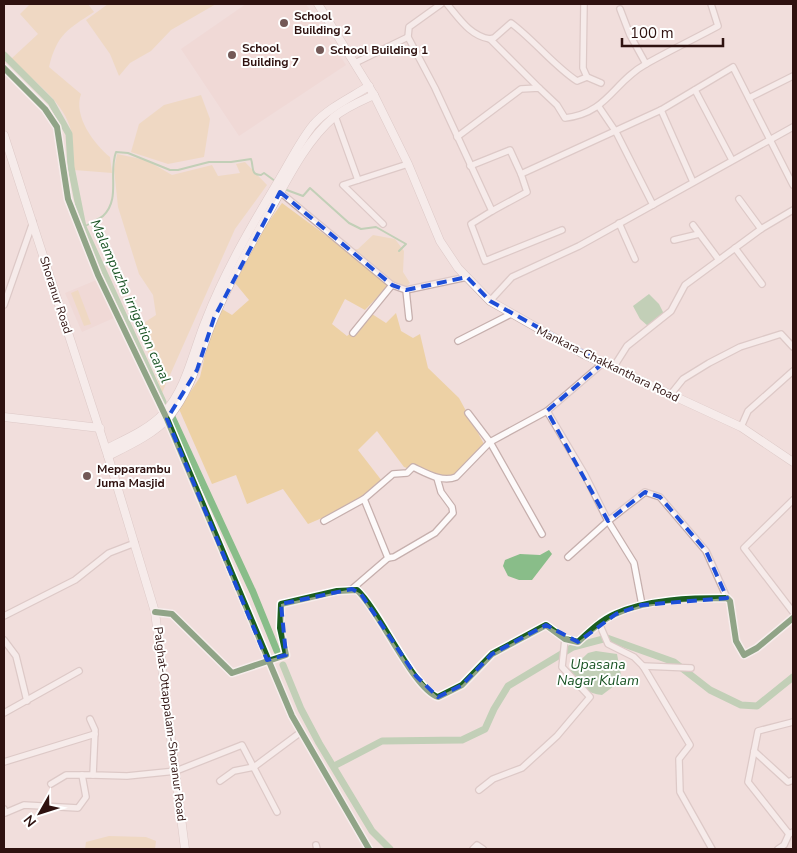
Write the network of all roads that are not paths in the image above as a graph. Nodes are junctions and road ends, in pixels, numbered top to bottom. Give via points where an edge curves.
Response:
1 (318, 4) edge
2 (441, 4) edge
3 (447, 4) edge
4 (584, 4) edge
5 (711, 4) edge
6 (620, 9) dead end
7 (408, 37) junction
8 (490, 39) junction
9 (355, 63) junction
10 (646, 64) junction
11 (4, 69) edge
12 (793, 76) edge
13 (587, 77) junction
14 (601, 82) dead end
15 (369, 86) junction
16 (538, 88) junction
17 (695, 90) junction
18 (374, 95) junction
19 (749, 98) junction
20 (599, 107) junction
21 (661, 110) junction
22 (335, 116) junction
23 (793, 127) edge
24 (616, 132) junction
25 (4, 135) edge
26 (457, 137) junction
27 (770, 139) junction
28 (732, 160) junction
29 (408, 164) junction
30 (470, 166) junction
31 (521, 174) junction
32 (358, 180) junction
33 (693, 182) junction
34 (793, 185) edge
35 (280, 192) junction
36 (739, 199) dead end
37 (653, 205) junction
38 (793, 210) edge
39 (492, 211) junction
40 (33, 222) junction
41 (619, 223) junction
42 (383, 224) dead end
43 (693, 225) dead end
44 (562, 230) dead end
45 (761, 230) junction
46 (699, 234) junction
47 (674, 240) dead end
48 (735, 248) junction
49 (635, 259) dead end
50 (719, 260) junction
51 (468, 277) junction
52 (762, 284) dead end
53 (392, 285) junction
54 (10, 287) junction
55 (4, 290) edge
56 (406, 290) junction
57 (490, 301) junction
58 (4, 305) edge
59 (511, 314) junction
60 (409, 318) dead end
61 (353, 334) dead end
62 (458, 341) dead end
63 (793, 347) edge
64 (603, 363) junction
65 (613, 368) junction
66 (793, 371) edge
67 (671, 394) junction
68 (547, 411) junction
69 (468, 413) dead end
70 (166, 416) junction
71 (4, 417) edge
72 (741, 427) junction
73 (100, 428) junction
74 (490, 442) junction
75 (107, 452) junction
76 (793, 462) edge
77 (437, 478) junction
78 (364, 499) junction
79 (793, 500) edge
80 (324, 521) dead end
81 (608, 521) junction
82 (542, 534) dead end
83 (135, 543) junction
84 (568, 557) dead end
85 (388, 558) junction
86 (352, 589) junction
87 (727, 598) junction
88 (642, 605) junction
89 (156, 612) junction
90 (793, 612) edge
91 (4, 616) edge
92 (793, 618) edge
93 (599, 624) junction
94 (565, 639) junction
95 (4, 640) edge
96 (267, 660) junction
97 (643, 666) junction
98 (691, 668) dead end
99 (78, 671) dead end
100 (27, 701) junction
101 (4, 713) edge
102 (90, 719) dead end
103 (793, 722) edge
104 (300, 732) junction
105 (95, 734) junction
106 (754, 752) junction
107 (4, 762) edge
108 (254, 767) junction
109 (176, 771) junction
110 (82, 775) junction
111 (93, 775) junction
112 (793, 780) edge
113 (220, 781) dead end
114 (51, 784) dead end
115 (479, 790) dead end
116 (4, 810) edge
117 (277, 812) dead end
118 (791, 833) edge
119 (185, 849) edge
120 (369, 849) edge
121 (473, 849) edge
122 (483, 849) edge
123 (712, 849) edge
124 (778, 849) edge

1 - 9 main road, Mankara-Chakkanthara Road
2 - 7 street via 410,27
3 - 8 street via 467,27 481,38
4 - 13 street via 583,61
5 - 10 street via 718,26
6 - 10 street
7 - 9 street
7 - 26 street
8 - 13 street via 511,23 577,81
8 - 16 street
9 - 15 main road, Mankara-Chakkanthara Road
10 - 20 street
11 - 70 street via 45,109 57,126 68,199 98,275
12 - 19 street
13 - 14 street
15 - 18 main road, Mankara-Chakkanthara Road
15 - 70 main road via 330,109 313,125 293,156 216,295 188,372
16 - 20 street via 557,105 565,118
16 - 26 street via 521,89
17 - 19 street via 733,67
17 - 21 street
17 - 28 street
18 - 22 main road
18 - 29 main road, Mankara-Chakkanthara Road
19 - 27 street
20 - 24 street
21 - 24 street
21 - 33 street
22 - 32 street
22 - 35 main road via 322,129
23 - 27 street
24 - 31 street
24 - 37 street
25 - 40 main road, Shoranur Road
26 - 30 street
27 - 28 street
27 - 34 street
28 - 33 street
29 - 32 street
29 - 51 main road, Mankara-Chakkanthara Road via 440,241
30 - 31 street via 510,150
30 - 39 street
31 - 39 street via 527,192
32 - 42 street via 343,185
33 - 37 street
35 - 53 street
35 - 70 main road via 214,318 197,370 181,399
36 - 45 street
37 - 41 street
38 - 45 street
39 - 44 street via 471,224 485,261
40 - 54 street
40 - 73 main road, Shoranur Road
41 - 49 street
41 - 57 street via 579,246 512,277
43 - 46 street
45 - 48 street
46 - 47 street
46 - 50 street
48 - 50 street
48 - 52 street
50 - 65 street via 685,285 671,311 627,346
51 - 56 street
51 - 57 main road, Mankara-Chakkanthara Road
53 - 56 street
53 - 61 street
54 - 55 street
54 - 58 street
56 - 60 street
57 - 59 main road, Mankara-Chakkanthara Road
59 - 62 street
59 - 64 main road, Mankara-Chakkanthara Road
63 - 67 street via 781,334 740,347 683,379
64 - 65 main road, Mankara-Chakkanthara Road
64 - 68 street
65 - 67 main road, Mankara-Chakkanthara Road
66 - 72 street via 748,411
67 - 72 main road, Mankara-Chakkanthara Road
68 - 74 street
68 - 81 street
69 - 74 street
70 - 75 main road via 149,433
70 - 96 street
71 - 73 main road
72 - 76 main road, Mankara-Chakkanthara Road
73 - 75 main road, Shoranur Road
74 - 77 street via 456,477
74 - 82 street
75 - 83 main road, Palghat-Ottappalam-Shoranur Road
77 - 78 street via 413,467 408,473 393,474
77 - 85 street via 453,513 435,533
78 - 80 street
78 - 85 street
79 - 90 street via 744,548
81 - 84 street
81 - 87 street via 645,492 660,497 706,552
81 - 88 street via 634,563
83 - 89 main road, Palghat-Ottappalam-Shoranur Road
83 - 91 street via 109,553 75,580
85 - 86 street
86 - 94 street via 361,594 416,676 438,697 462,685 492,654 546,625
86 - 96 street via 281,604 280,628 286,655
87 - 88 street via 689,598
87 - 92 street via 736,642 744,655
88 - 93 street
89 - 96 street via 172,614 232,674
89 - 109 main road, Palghat-Ottappalam-Shoranur Road
93 - 94 street via 578,642
93 - 97 street via 608,644 634,657
94 - 115 street via 562,667 590,697 557,736 522,768 493,779
95 - 100 street via 16,656
96 - 104 street
97 - 98 street
97 - 123 street via 690,745 679,759 680,792
99 - 100 street
100 - 101 street
102 - 105 street
103 - 106 street via 758,731
104 - 108 street
104 - 120 street
105 - 107 street
105 - 111 street
106 - 112 street via 788,782
106 - 118 street via 748,782
108 - 109 street via 242,745
108 - 113 street via 234,771
108 - 117 street
109 - 111 street via 127,776
109 - 119 main road, Palghat-Ottappalam-Shoranur Road
110 - 111 street
110 - 114 street via 66,775
110 - 116 street via 86,797 78,808 24,806 6,813
118 - 124 street
121 - 122 street via 477,845

